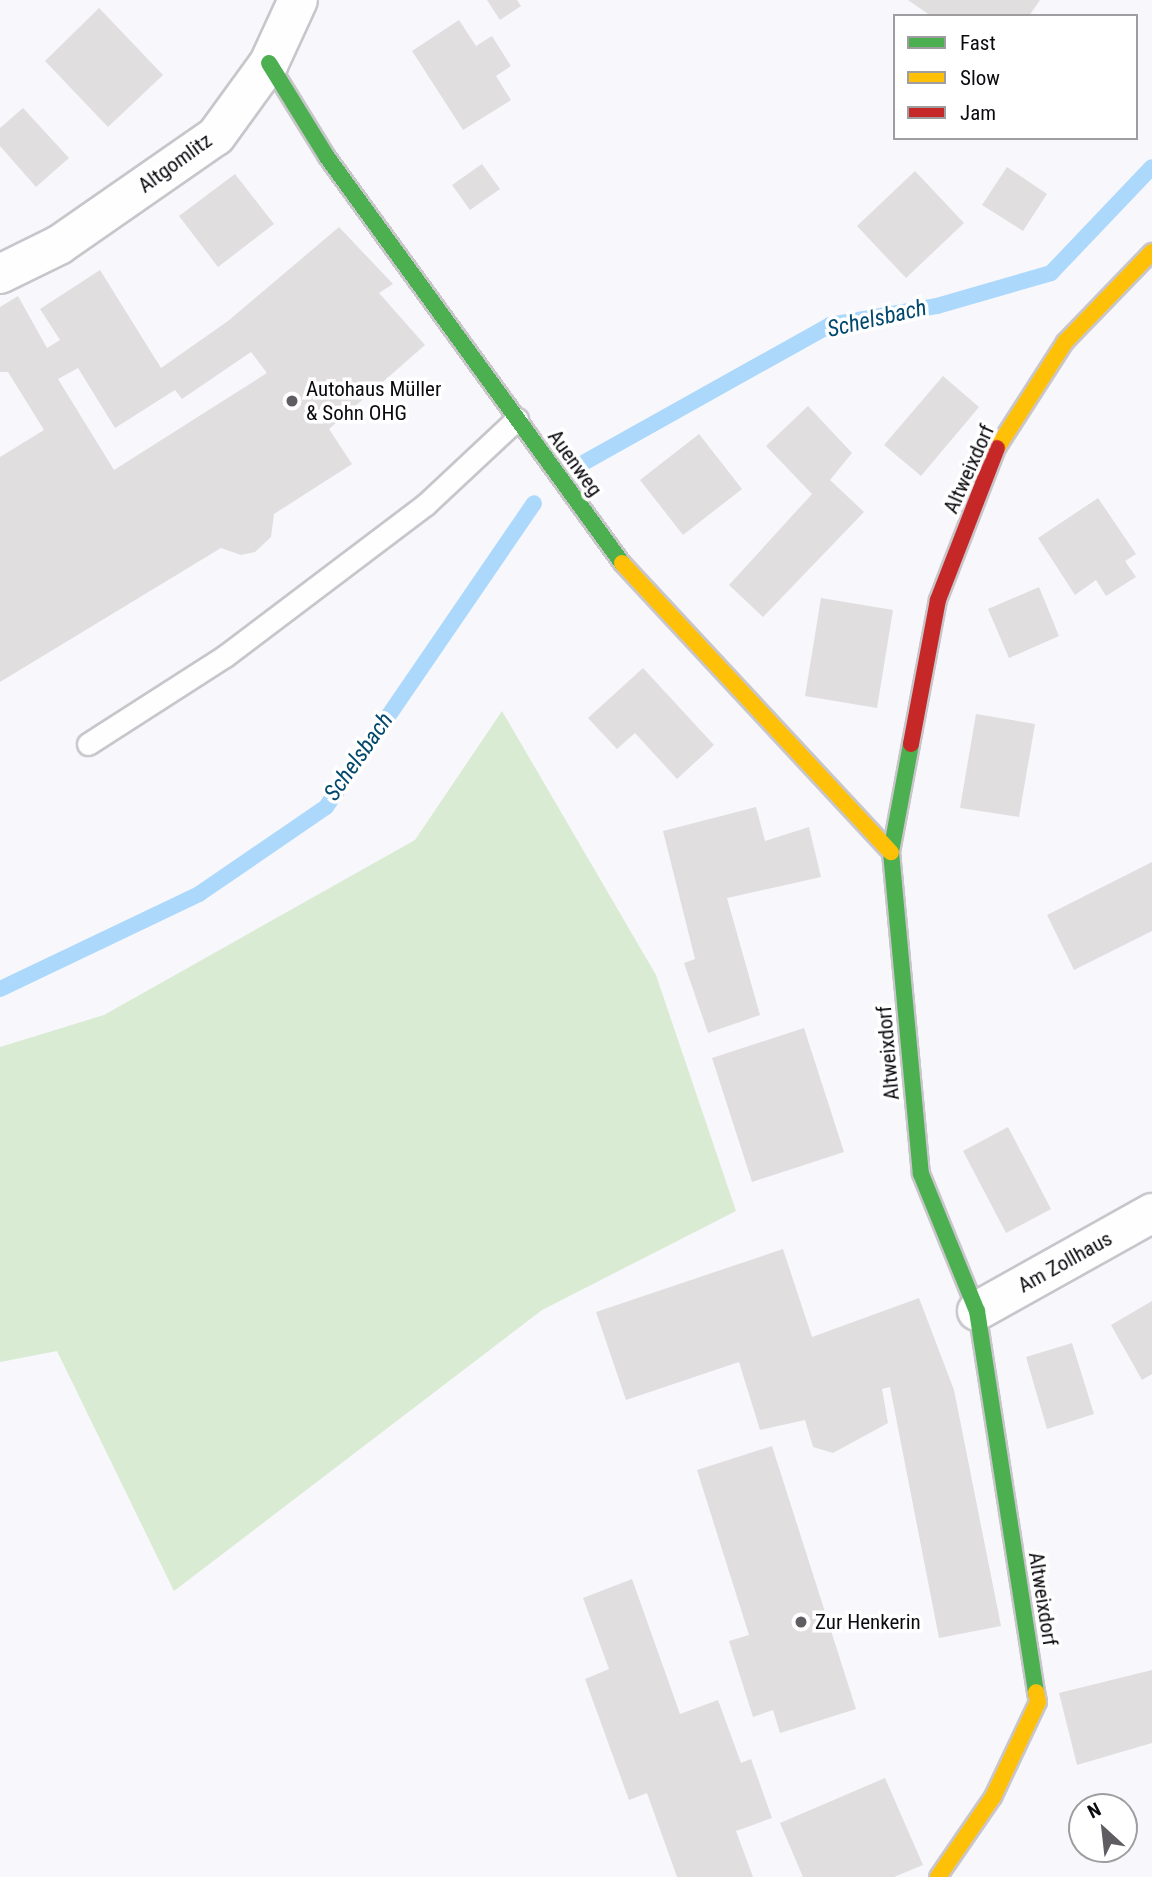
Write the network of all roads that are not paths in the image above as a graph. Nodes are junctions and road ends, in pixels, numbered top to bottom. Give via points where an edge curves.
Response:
1 (298, 0) edge
2 (269, 63) junction
3 (1152, 252) edge
4 (0, 274) edge
5 (517, 419) junction
6 (88, 744) dead end
7 (891, 852) junction
8 (1152, 1213) edge
9 (977, 1311) junction
10 (939, 1877) edge

1 - 2 street, Altgomlitz
2 - 4 street, Altgomlitz via 216,136 59,246
2 - 5 street, Auenweg via 327,157
3 - 7 street, Altweixdorf via 1065,342 996,449 939,600
5 - 6 lane via 425,505 225,656
5 - 7 street, Auenweg via 625,567
7 - 9 street, Altweixdorf via 921,1174
8 - 9 street, Am Zollhaus
9 - 10 street, Altweixdorf via 1038,1702 993,1797

